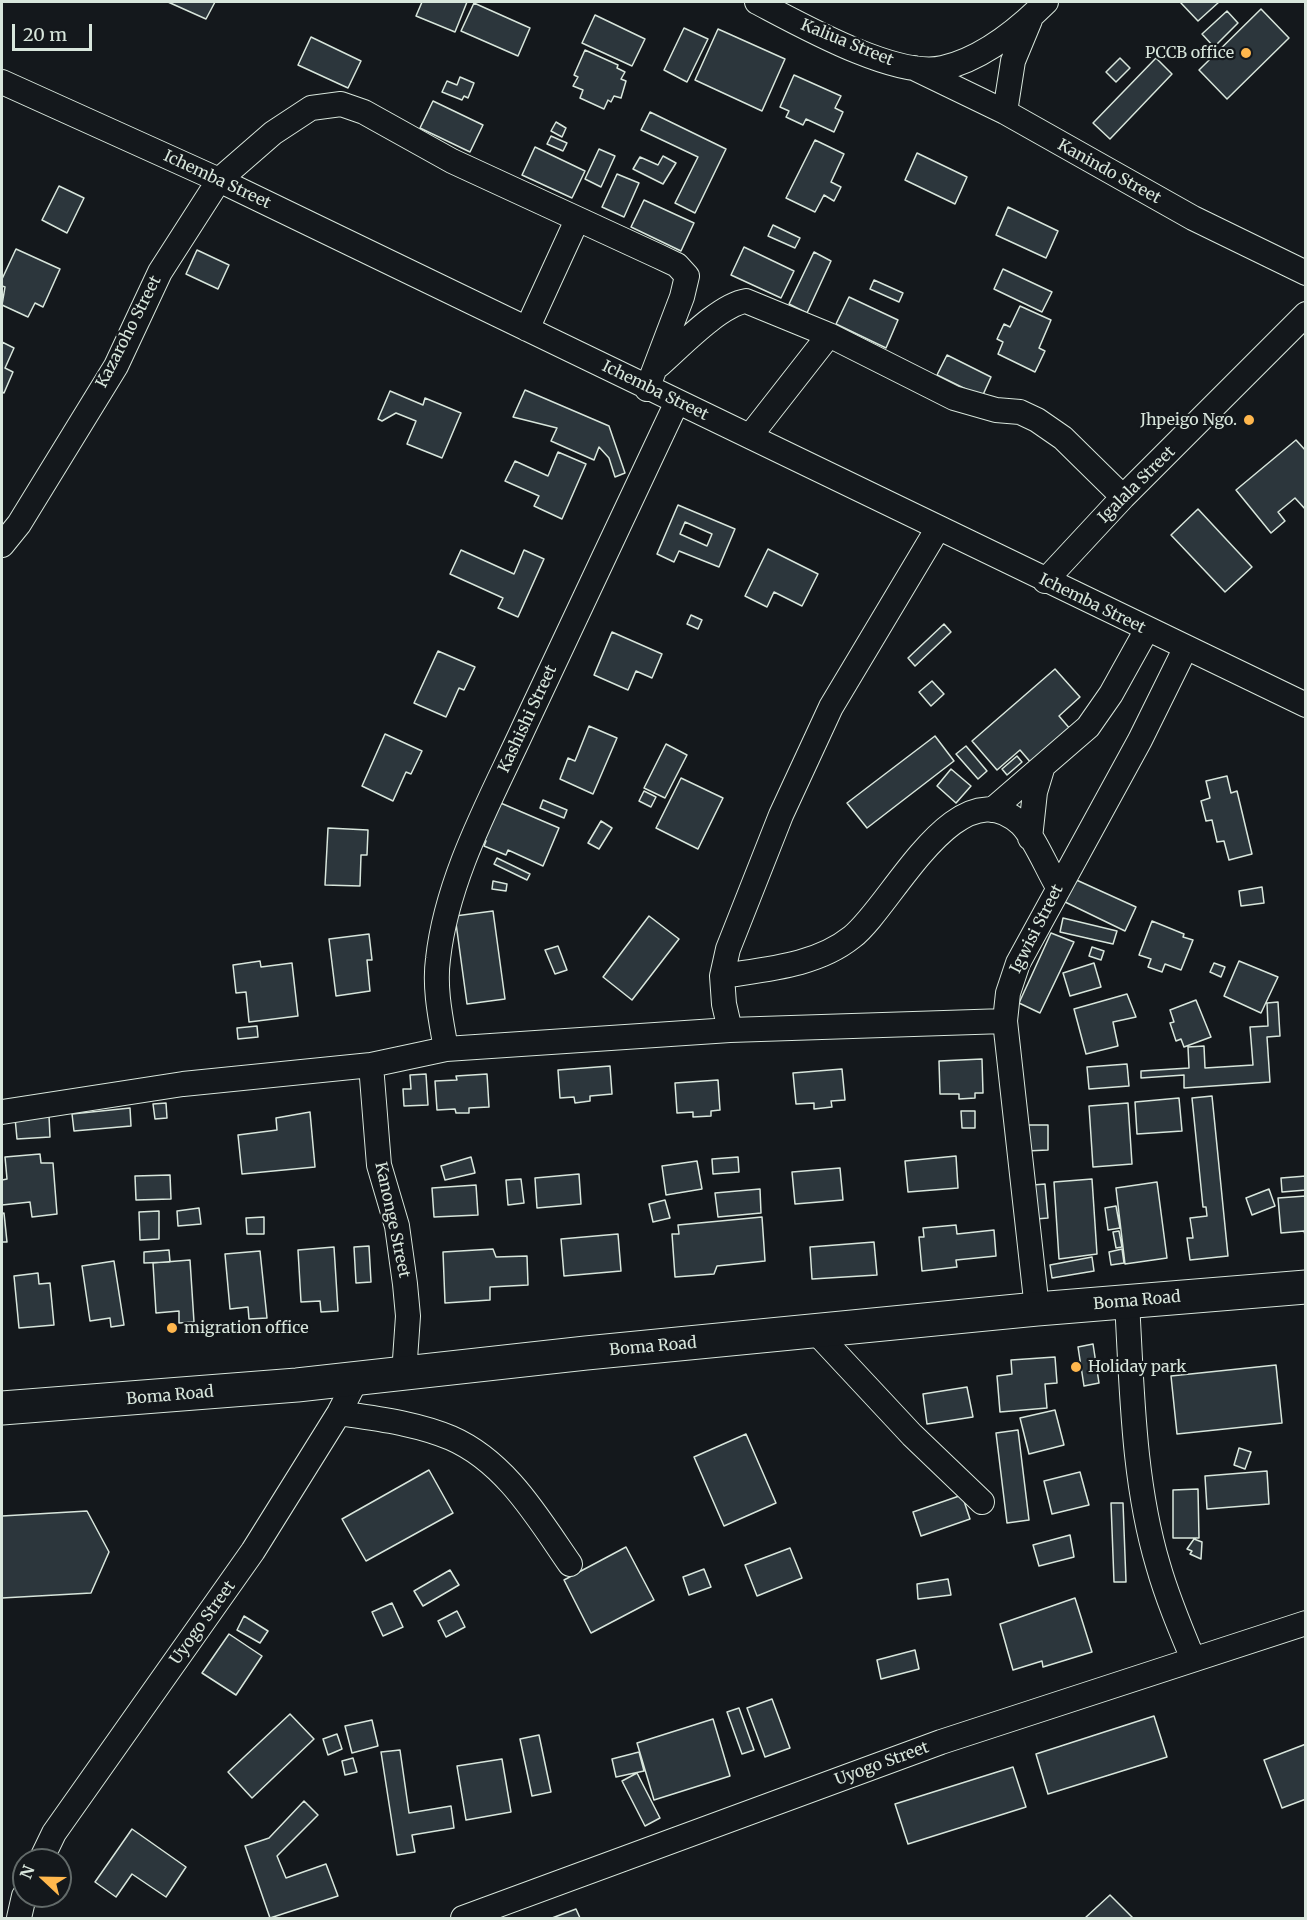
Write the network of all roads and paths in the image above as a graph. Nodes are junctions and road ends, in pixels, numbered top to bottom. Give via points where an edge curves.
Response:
1 (756, 2) edge
2 (1039, 9) edge
3 (914, 68) junction
4 (2, 82) edge
5 (1005, 112) junction
6 (219, 180) junction
7 (577, 220) junction
8 (1305, 273) edge
9 (1305, 314) edge
10 (527, 329) junction
11 (829, 335) junction
12 (652, 379) junction
13 (676, 404) junction
14 (750, 436) junction
15 (1123, 497) junction
16 (938, 528) junction
17 (2, 545) edge
18 (1045, 581) junction
19 (1146, 630) junction
20 (1185, 649) junction
21 (1305, 705) edge
22 (1042, 769) junction
23 (992, 810) junction
24 (1030, 838) junction
25 (1058, 887) junction
26 (722, 976) junction
27 (1005, 1021) junction
28 (730, 1030) junction
29 (446, 1050) junction
30 (371, 1065) junction
31 (2, 1112) edge
32 (1305, 1287) edge
33 (1127, 1302) junction
34 (1037, 1309) junction
35 (815, 1331) junction
36 (404, 1374) junction
37 (356, 1380) junction
38 (2, 1408) edge
39 (339, 1413) junction
40 (982, 1502) dead end
41 (570, 1564) dead end
42 (1305, 1623) edge
43 (1193, 1659) junction
44 (47, 1848) edge
45 (463, 1918) edge

1 - 3 street, Kaliua Street via 883,60
2 - 3 street, Kaliua Street via 996,43 943,68
2 - 5 street via 1013,61
3 - 5 street, Kanindo Street
4 - 6 street, Ichemba Street
5 - 8 street, Kanindo Street via 1151,195
6 - 7 street, Kazaroho Street via 273,133 311,108 341,104
6 - 10 street, Ichemba Street
6 - 17 street, Kazaroho Street via 160,272 116,366 19,524
7 - 10 street
7 - 12 street, Kazaroho Street via 677,265 687,276
9 - 15 street, Igalala Street
10 - 12 street, Ichemba Street
11 - 12 street via 763,307 736,302
11 - 14 street
11 - 15 street via 954,398 996,410 1020,412 1037,420 1063,438
12 - 13 street, Ichemba Street
13 - 14 street, Ichemba Street
13 - 29 street, Kashishi Street via 456,883 437,960 438,1002
14 - 16 street, Ichemba Street
15 - 18 street, Igalala Street
16 - 18 street, Ichemba Street
16 - 26 street via 827,717 781,815 728,949
18 - 19 street, Ichemba Street
19 - 20 street, Ichemba Street
19 - 22 street via 1100,712
20 - 21 street, Ichemba Street
20 - 25 street, Igwisi Street via 1140,740
22 - 23 street
22 - 24 street
23 - 24 street via 1021,824
23 - 26 street via 978,810 957,819 937,835 875,916 852,938 826,954
24 - 25 street
25 - 27 street, Igwisi Street via 1018,963 1008,993
26 - 28 street
27 - 28 street
27 - 34 street, Igwisi Street
28 - 29 street
29 - 30 street
30 - 31 street via 183,1084
30 - 36 street, Kanonge Street via 379,1165 396,1226 405,1284 408,1316
32 - 33 main road, Boma Road
33 - 34 main road, Boma Road
33 - 43 street via 1134,1419 1144,1498 1157,1563
34 - 35 main road, Boma Road
35 - 36 main road, Boma Road
35 - 40 street via 912,1435
36 - 37 main road, Boma Road
37 - 38 main road, Boma Road
37 - 39 street, Uyogo Street
39 - 41 street via 407,1424 451,1438 475,1451 506,1478
39 - 44 street, Uyogo Street via 253,1551
42 - 43 street, Uyogo Street
43 - 45 street, Uyogo Street via 941,1742

